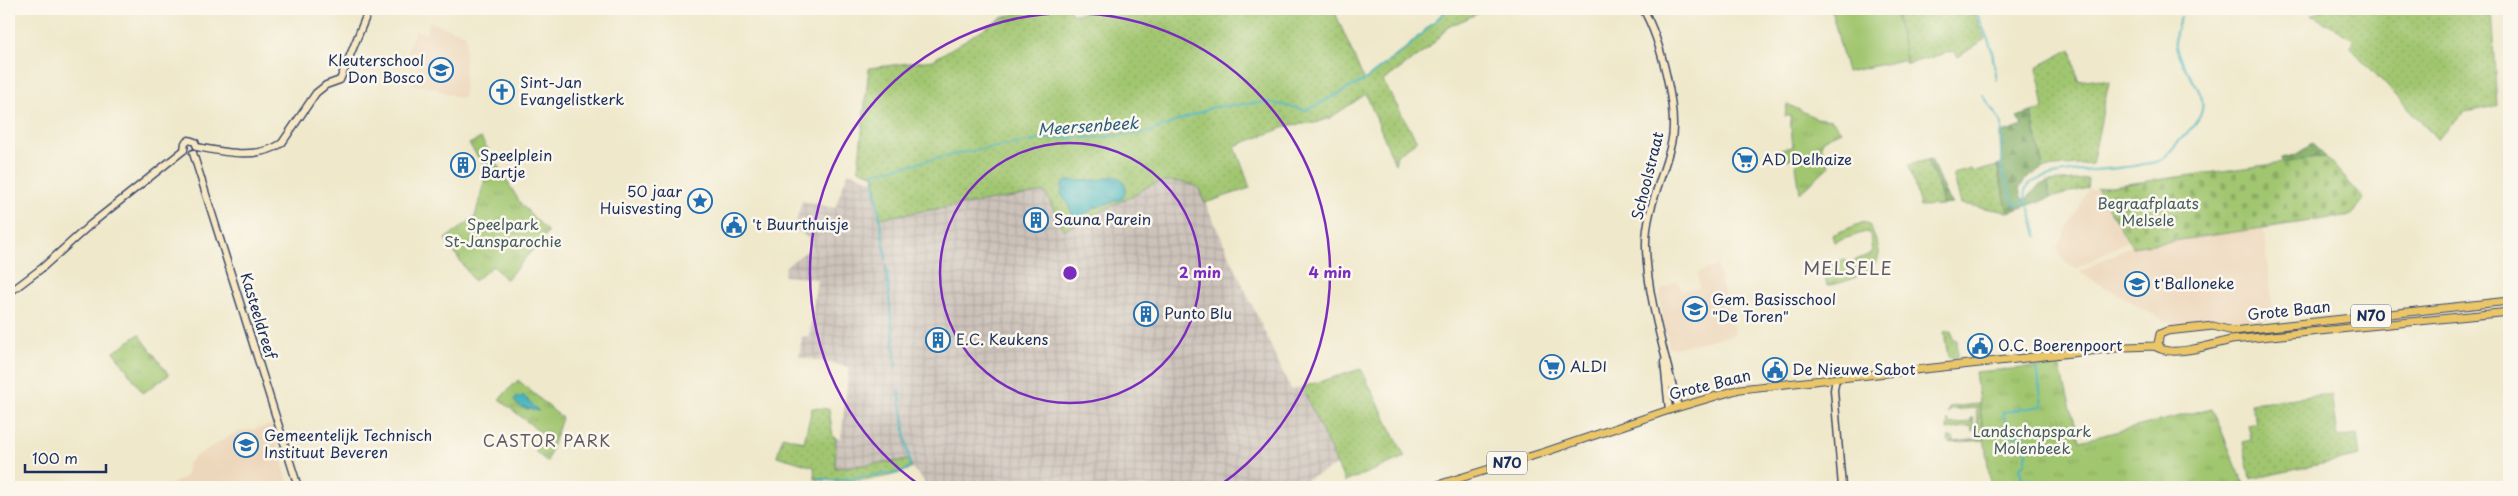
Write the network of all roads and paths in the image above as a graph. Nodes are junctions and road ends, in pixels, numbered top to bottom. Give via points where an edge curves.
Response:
1 (369, 9) edge
2 (1643, 9) edge
3 (184, 150) junction
4 (195, 150) junction
5 (9, 293) edge
6 (2509, 301) edge
7 (2509, 312) edge
8 (2221, 328) junction
9 (2158, 337) junction
10 (2222, 342) junction
11 (2126, 347) junction
12 (2161, 348) junction
13 (1664, 353) junction
14 (1836, 378) junction
15 (1678, 407) junction
16 (1669, 410) junction
17 (298, 487) edge
18 (1431, 487) edge
19 (1842, 487) edge

1 - 4 street via 340,80 316,93 275,148 256,153
2 - 13 street, Schoolstraat via 1659,44 1673,126 1671,145 1649,216 1646,245
3 - 4 street
3 - 4 street via 189,140 195,142
3 - 5 street
4 - 17 street, Kasteeldreef
6 - 8 main road, Grote Baan / N70 via 2233,331
7 - 10 main road, Grote Baan / N70
8 - 9 main road, Grote Baan / N70 via 2167,331
8 - 10 main road via 2225,336
9 - 11 main road, Grote Baan / N70
9 - 12 main road
10 - 12 main road, Grote Baan / N70 via 2216,346 2169,351
11 - 12 main road, Grote Baan / N70
11 - 14 main road, Grote Baan / N70
13 - 15 street, Schoolstraat
13 - 16 street, Schoolstraat
14 - 15 main road, Grote Baan / N70 via 1740,389
14 - 19 street via 1834,390
15 - 16 main road, Grote Baan / N70
16 - 18 main road, Grote Baan / N70

